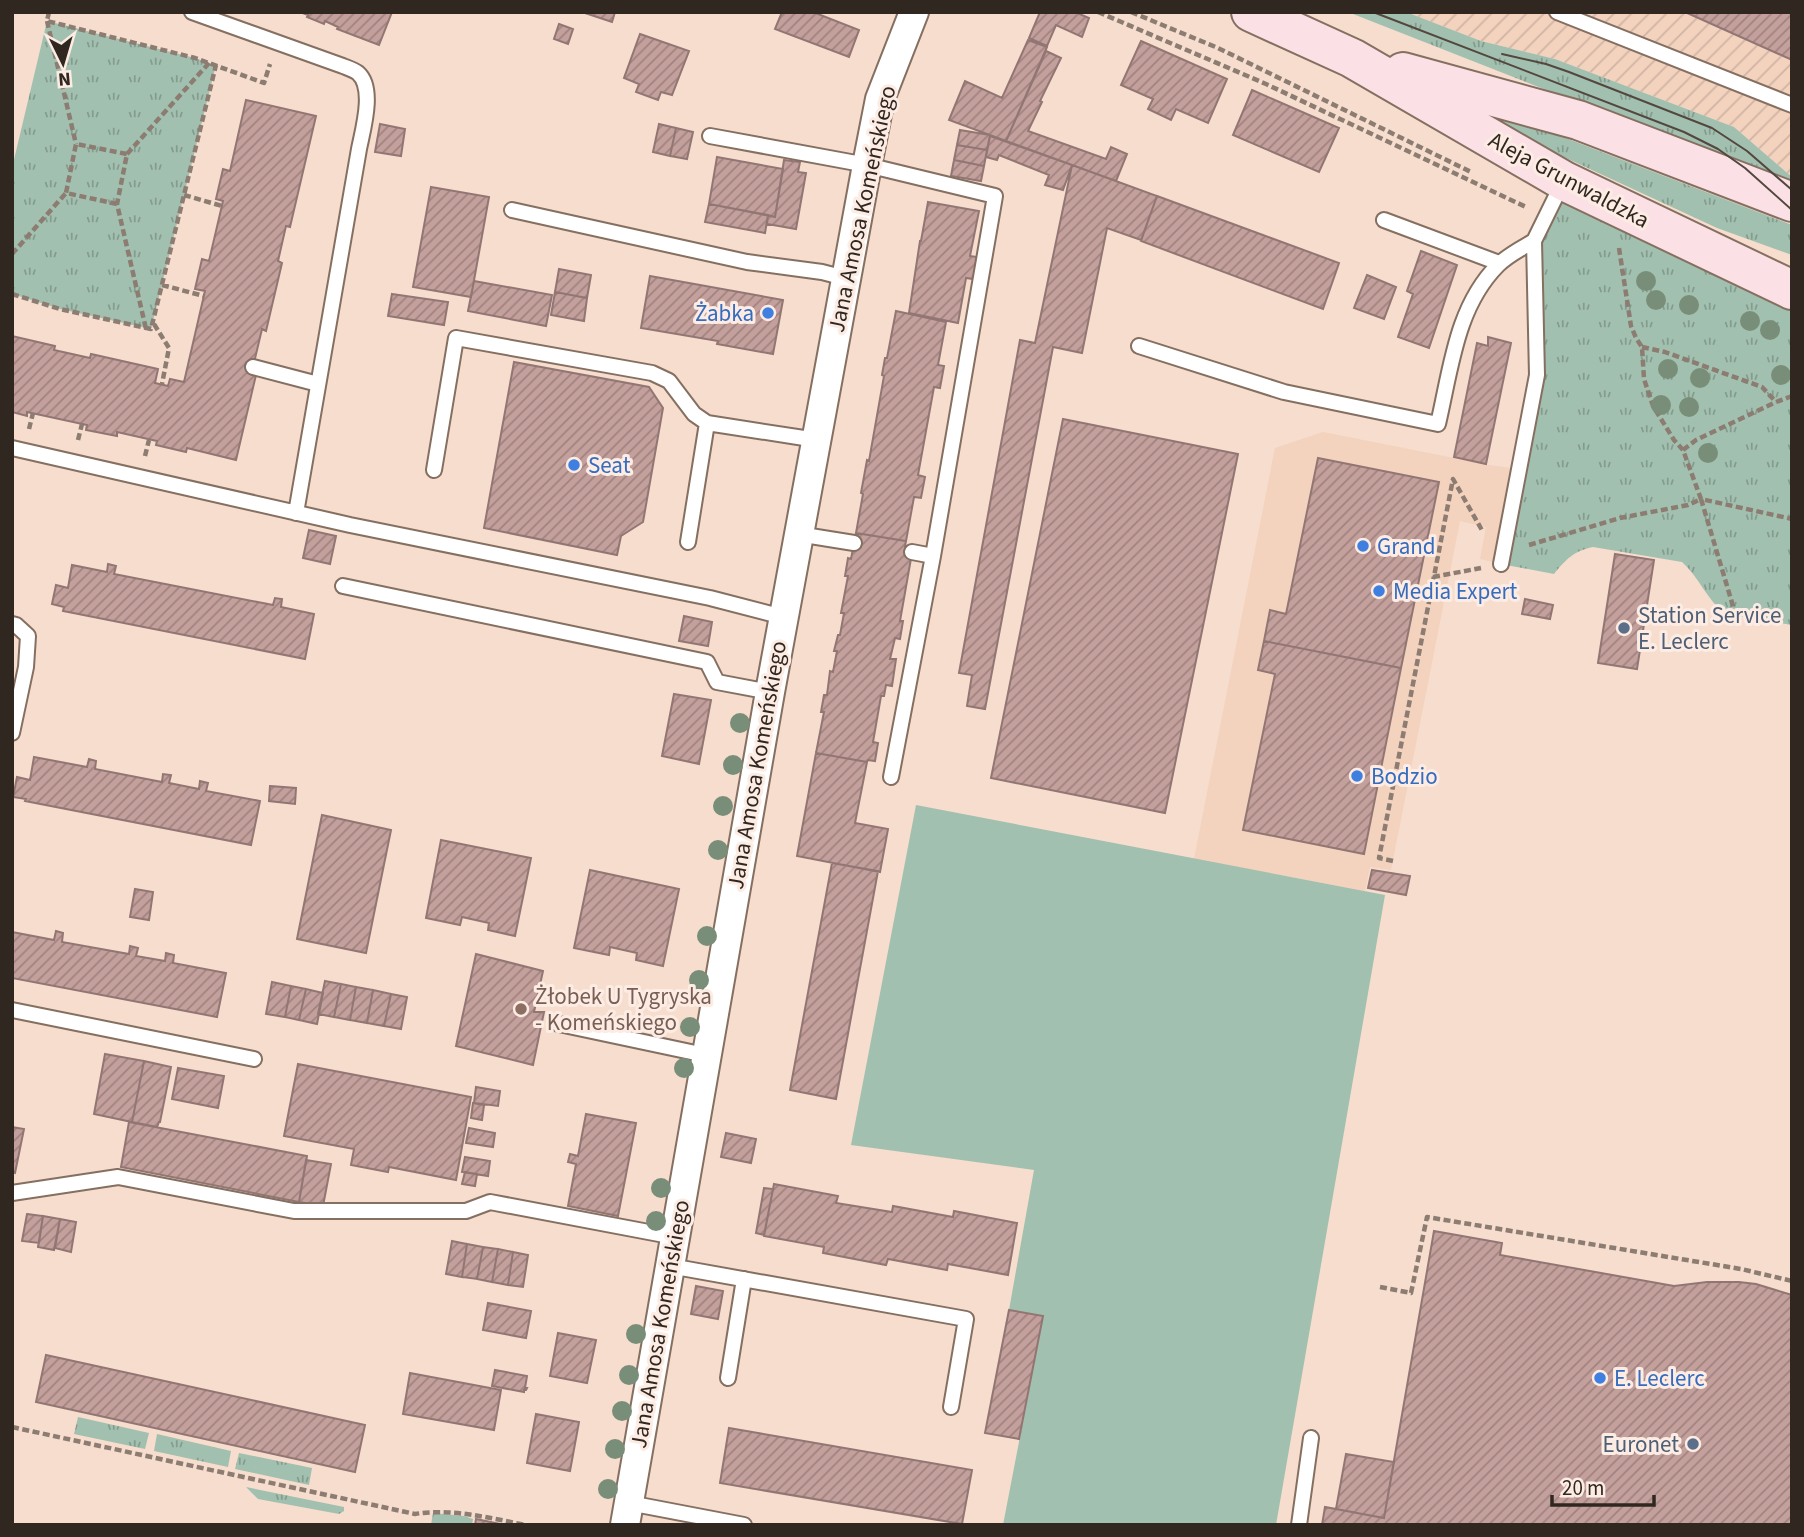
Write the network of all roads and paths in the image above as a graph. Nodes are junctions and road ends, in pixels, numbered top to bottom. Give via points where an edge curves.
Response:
1 (49, 12) edge
2 (192, 12) edge
3 (914, 12) edge
4 (1098, 12) edge
5 (1251, 12) edge
6 (1557, 12) edge
7 (47, 21) junction
8 (277, 42) junction
9 (1352, 58) junction
10 (209, 63) junction
11 (216, 65) junction
12 (1792, 106) edge
13 (710, 136) dead end
14 (76, 144) junction
15 (127, 154) junction
16 (867, 164) junction
17 (1564, 181) junction
18 (66, 193) junction
19 (184, 195) junction
20 (1500, 196) dead end
21 (1792, 202) edge
22 (117, 204) junction
23 (222, 206) dead end
24 (512, 210) dead end
25 (1384, 220) dead end
26 (1534, 241) junction
27 (1619, 248) dead end
28 (12, 254) edge
29 (1499, 263) junction
30 (845, 278) junction
31 (162, 285) junction
32 (1792, 290) edge
33 (12, 294) edge
34 (204, 296) dead end
35 (153, 323) junction
36 (146, 329) junction
37 (1139, 346) dead end
38 (1642, 347) junction
39 (253, 368) dead end
40 (162, 384) dead end
41 (318, 384) junction
42 (1792, 396) edge
43 (1776, 402) junction
44 (33, 413) dead end
45 (707, 423) junction
46 (82, 424) dead end
47 (20, 429) dead end
48 (66, 439) dead end
49 (149, 440) dead end
50 (817, 440) junction
51 (12, 448) edge
52 (1683, 450) junction
53 (145, 458) dead end
54 (434, 470) dead end
55 (1700, 499) junction
56 (296, 513) junction
57 (1792, 519) edge
58 (798, 534) junction
59 (688, 542) dead end
60 (854, 543) dead end
61 (912, 552) dead end
62 (933, 556) junction
63 (1500, 564) junction
64 (1433, 577) junction
65 (343, 586) dead end
66 (1736, 616) dead end
67 (783, 617) junction
68 (12, 624) edge
69 (770, 692) junction
70 (12, 733) edge
71 (891, 777) dead end
72 (1393, 861) dead end
73 (12, 1010) edge
74 (559, 1024) dead end
75 (705, 1055) junction
76 (254, 1059) dead end
77 (12, 1193) edge
78 (675, 1237) junction
79 (670, 1266) junction
80 (744, 1279) junction
81 (1792, 1280) edge
82 (1380, 1287) dead end
83 (728, 1378) dead end
84 (951, 1408) dead end
85 (12, 1427) edge
86 (1311, 1438) dead end
87 (627, 1514) edge
88 (526, 1525) edge
89 (744, 1525) edge
90 (1299, 1525) edge

1 - 7 path
2 - 8 lane
3 - 16 street, Jana Amosa Komeńskiego via 880,99
4 - 20 path via 1266,84
5 - 9 main road, Aleja Grunwaldzka
6 - 12 lane
7 - 10 path
7 - 14 path
8 - 11 path via 264,83
8 - 41 lane via 357,72 367,92
9 - 17 main road, Aleja Grunwaldzka
9 - 21 main road, Aleja Grunwaldzka via 1577,120
10 - 11 path
10 - 15 path
11 - 19 path
13 - 16 lane
14 - 15 path
14 - 18 path
15 - 22 path
16 - 30 street, Jana Amosa Komeńskiego
16 - 62 lane via 995,196
17 - 26 lane
17 - 32 main road, Aleja Grunwaldzka
18 - 22 path
18 - 28 path
19 - 23 path
19 - 31 path
22 - 36 path
24 - 30 lane via 747,262
25 - 29 lane
26 - 29 lane
26 - 63 lane via 1537,375
27 - 38 path via 1631,326
29 - 37 lane via 1476,292 1460,325 1438,424 1284,392
30 - 50 street, Jana Amosa Komeńskiego
31 - 34 path
31 - 35 path
33 - 36 path
35 - 36 path
35 - 40 path via 169,348
38 - 43 path via 1762,387
38 - 52 path via 1644,379 1653,405
39 - 41 lane
41 - 56 lane
42 - 43 path
43 - 52 path
44 - 47 path via 29,431
45 - 50 lane
45 - 54 lane via 694,414 669,381 652,373 456,338
45 - 59 lane
46 - 48 path via 78,442
49 - 53 path
50 - 58 street, Jana Amosa Komeńskiego
51 - 56 lane
52 - 55 path
55 - 57 path
55 - 63 path via 1524,547
55 - 66 path
56 - 67 lane
58 - 60 lane
58 - 67 street, Jana Amosa Komeńskiego
61 - 62 lane
62 - 71 lane
63 - 64 path
63 - 64 path via 1453,479
64 - 72 path via 1379,859
65 - 69 lane via 706,662 717,682
67 - 69 street, Jana Amosa Komeńskiego
68 - 70 lane via 28,636
69 - 75 street, Jana Amosa Komeńskiego
73 - 76 lane
74 - 75 lane
75 - 78 street, Jana Amosa Komeńskiego
77 - 78 lane via 118,1177 294,1211 466,1211 490,1202
78 - 79 street, Jana Amosa Komeńskiego
79 - 80 lane
79 - 87 street, Jana Amosa Komeńskiego
80 - 83 lane
80 - 84 lane via 966,1319
81 - 82 path via 1427,1217 1411,1293
85 - 88 path via 415,1514 458,1513
86 - 90 lane
87 - 89 lane

